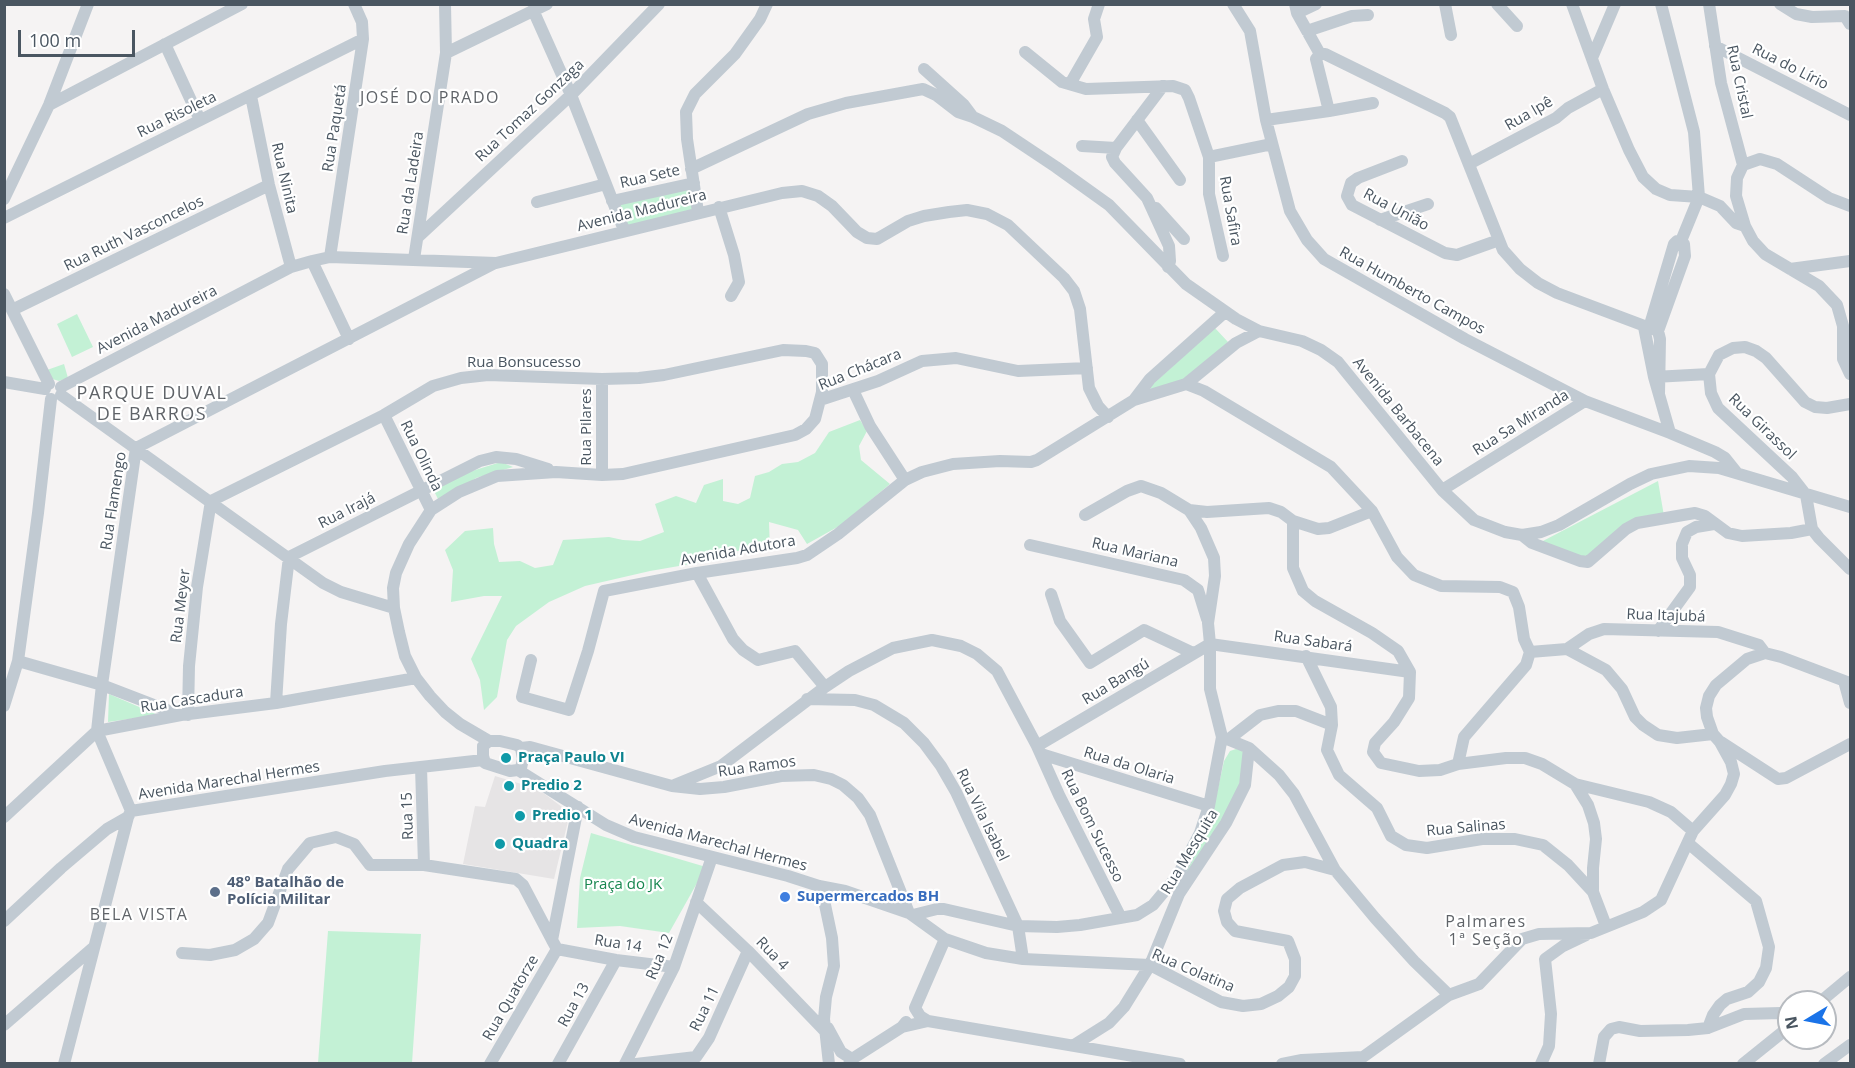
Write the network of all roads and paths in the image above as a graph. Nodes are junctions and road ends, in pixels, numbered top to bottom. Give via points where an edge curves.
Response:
1 (88, 4) edge
2 (242, 4) edge
3 (354, 4) edge
4 (445, 4) edge
5 (547, 4) edge
6 (659, 4) edge
7 (766, 4) edge
8 (1099, 4) edge
9 (1233, 4) edge
10 (1316, 4) edge
11 (1445, 4) edge
12 (1497, 4) edge
13 (1572, 4) edge
14 (1615, 4) edge
15 (1661, 4) edge
16 (1709, 4) edge
17 (1780, 4) edge
18 (1837, 4) edge
19 (1296, 9) edge
20 (533, 10) junction
21 (1368, 15) dead end
22 (1848, 20) edge
23 (1517, 26) dead end
24 (1307, 31) junction
25 (1451, 35) dead end
26 (363, 39) junction
27 (165, 44) junction
28 (1715, 46) junction
29 (1025, 52) dead end
30 (446, 53) junction
31 (1320, 54) junction
32 (1592, 58) junction
33 (924, 69) dead end
34 (1070, 84) junction
35 (1163, 86) junction
36 (1603, 89) junction
37 (571, 95) junction
38 (250, 96) junction
39 (1373, 104) dead end
40 (49, 105) junction
41 (1329, 111) junction
42 (1851, 115) edge
43 (974, 117) junction
44 (200, 120) junction
45 (1137, 120) junction
46 (1266, 120) junction
47 (1272, 144) junction
48 (1083, 146) dead end
49 (1116, 147) junction
50 (1209, 157) junction
51 (1402, 161) dead end
52 (1469, 164) junction
53 (1743, 165) junction
54 (692, 169) junction
55 (1180, 180) dead end
56 (694, 183) junction
57 (606, 184) junction
58 (269, 185) junction
59 (1700, 197) junction
60 (1148, 198) junction
61 (4, 199) edge
62 (612, 201) junction
63 (537, 202) dead end
64 (1428, 204) dead end
65 (1851, 206) edge
66 (719, 207) junction
67 (698, 212) junction
68 (4, 218) edge
69 (1380, 220) junction
70 (1745, 226) junction
71 (624, 230) junction
72 (418, 236) junction
73 (1184, 239) dead end
74 (1499, 240) junction
75 (1223, 256) dead end
76 (330, 257) junction
77 (414, 259) junction
78 (312, 261) junction
79 (1851, 261) edge
80 (496, 263) junction
81 (291, 267) junction
82 (1168, 267) junction
83 (1790, 269) junction
84 (4, 294) edge
85 (731, 296) dead end
86 (12, 310) junction
87 (1225, 312) junction
88 (1650, 329) junction
89 (1259, 331) junction
90 (349, 339) junction
91 (1087, 368) junction
92 (1709, 374) junction
93 (1851, 374) edge
94 (1657, 377) junction
95 (602, 379) junction
96 (4, 382) edge
97 (1186, 384) junction
98 (853, 390) junction
99 (54, 391) junction
100 (820, 400) junction
101 (1134, 400) junction
102 (1585, 401) junction
103 (1851, 404) edge
104 (384, 415) junction
105 (1108, 417) junction
106 (1670, 433) junction
107 (136, 448) junction
108 (556, 472) junction
109 (1737, 473) junction
110 (602, 475) junction
111 (905, 480) junction
112 (1442, 490) junction
113 (420, 491) junction
114 (1806, 495) junction
115 (211, 501) junction
116 (1851, 507) edge
117 (431, 510) junction
118 (1189, 510) junction
119 (1372, 511) junction
120 (1085, 515) dead end
121 (1293, 521) junction
122 (1714, 524) junction
123 (1812, 529) junction
124 (1522, 535) junction
125 (1030, 544) dead end
126 (289, 557) junction
127 (1851, 569) edge
128 (697, 573) junction
129 (1051, 594) dead end
130 (394, 608) junction
131 (1208, 623) junction
132 (1658, 631) junction
133 (1210, 644) junction
134 (1567, 649) junction
135 (1530, 652) junction
136 (1193, 653) junction
137 (1765, 653) junction
138 (1306, 656) junction
139 (531, 660) dead end
140 (18, 661) junction
141 (1410, 672) junction
142 (416, 678) junction
143 (1847, 682) edge
144 (102, 685) junction
145 (825, 687) junction
146 (807, 699) junction
147 (276, 703) junction
148 (1851, 703) edge
149 (4, 706) edge
150 (184, 715) junction
151 (1332, 725) junction
152 (97, 730) junction
153 (1226, 738) junction
154 (1717, 738) junction
155 (489, 741) junction
156 (1851, 744) edge
157 (521, 748) junction
158 (1249, 748) junction
159 (1039, 750) junction
160 (483, 760) junction
161 (1458, 764) junction
162 (421, 767) junction
163 (518, 770) junction
164 (1575, 784) junction
165 (672, 786) junction
166 (1209, 806) junction
167 (578, 807) junction
168 (130, 814) junction
169 (4, 817) edge
170 (1690, 837) junction
171 (712, 857) junction
172 (424, 865) junction
173 (1335, 870) junction
174 (819, 886) junction
175 (845, 891) junction
176 (1593, 892) junction
177 (696, 902) junction
178 (827, 914) junction
179 (911, 914) junction
180 (1121, 918) junction
181 (4, 921) edge
182 (1018, 926) junction
183 (1606, 926) junction
184 (1592, 933) junction
185 (945, 939) junction
186 (554, 944) junction
187 (94, 946) junction
188 (748, 951) junction
189 (182, 953) dead end
190 (1023, 958) junction
191 (616, 960) junction
192 (1150, 965) junction
193 (674, 967) junction
194 (1851, 977) edge
195 (1835, 990) edge
196 (1449, 995) junction
197 (917, 1003) junction
198 (1777, 1013) edge
199 (928, 1021) junction
200 (4, 1025) edge
201 (824, 1025) junction
202 (902, 1027) junction
203 (1708, 1028) junction
204 (1777, 1037) edge
205 (1074, 1045) junction
206 (1851, 1045) edge
207 (1358, 1060) edge
208 (851, 1061) edge
209 (64, 1064) edge
210 (490, 1064) edge
211 (558, 1064) edge
212 (625, 1064) edge
213 (636, 1064) edge
214 (829, 1064) edge
215 (1180, 1064) edge
216 (1282, 1064) edge
217 (1541, 1064) edge
218 (1599, 1064) edge
219 (1743, 1064) edge
220 (1824, 1064) edge

1 - 40 street
2 - 27 street
3 - 26 street, Rua Paquetá via 362,22
4 - 30 street, Rua da Ladeira
5 - 20 street
6 - 37 street, Rua Tomaz Gonzaga
7 - 54 street via 735,54 695,94 686,112
8 - 34 street via 1094,19 1097,37
9 - 46 street, Rua Humberto Campos via 1250,31
10 - 19 street
11 - 25 street
12 - 23 street
13 - 32 street
14 - 32 street
15 - 59 street via 1694,132
16 - 28 street, Rua Cristal
17 - 22 street via 1796,14
18 - 22 street
19 - 24 street
20 - 30 street
20 - 37 street
21 - 24 street via 1352,16
24 - 31 street
26 - 38 street, Rua Risoleta
26 - 76 street, Rua Paquetá
27 - 40 street
27 - 44 street
28 - 42 street, Rua do Lírio
28 - 53 street, Rua Cristal
29 - 34 street, Rua Safira via 1062,82
30 - 72 street, Rua da Ladeira
31 - 41 street via 1316,59
31 - 52 street via 1450,117
32 - 36 street
33 - 43 street
34 - 35 street, Rua Safira via 1086,89
35 - 45 street
35 - 50 street, Rua Safira via 1185,90
36 - 52 street, Rua Ipê
36 - 59 street via 1644,177 1656,189 1670,195
37 - 57 street
37 - 72 street, Rua Tomaz Gonzaga
38 - 44 street, Rua Risoleta
38 - 58 street, Rua Ninita
39 - 41 street
40 - 61 street
41 - 46 street
43 - 54 street, Avenida Barbacena via 958,112 923,89 846,103 808,114
43 - 82 street, Avenida Barbacena via 1056,166 1109,205
44 - 68 street, Rua Risoleta
45 - 49 street
45 - 55 street
46 - 47 street, Rua Humberto Campos
47 - 50 street
47 - 102 street, Rua Humberto Campos via 1290,211 1324,259
48 - 49 street
49 - 60 street via 1112,157 1115,163
50 - 75 street, Rua Safira via 1209,194
51 - 69 street, Rua União via 1351,183 1347,195 1352,205
52 - 74 street
53 - 65 street via 1760,159 1777,164 1829,198
53 - 70 street via 1736,196
54 - 56 street
56 - 62 street, Rua Sete
56 - 67 street
57 - 62 street
57 - 63 street, Rua Sete
58 - 81 street, Rua Ninita
58 - 86 street, Rua Ruth Vasconcelos
59 - 70 street via 1720,206
59 - 88 street via 1681,241 1674,244
60 - 73 street
60 - 82 street via 1169,246
62 - 71 street
64 - 69 street
66 - 67 street, Avenida Madureira
66 - 85 street via 739,282
66 - 91 street, Avenida Madureira via 802,192 818,196 857,232 877,239 924,216 967,210 987,214 1008,225 1074,291
67 - 71 street, Avenida Madureira
69 - 74 street, Rua União via 1445,253 1457,255
70 - 83 street via 1765,254
71 - 80 street, Avenida Madureira
72 - 77 street, Rua da Ladeira
74 - 88 street via 1520,269 1538,283
76 - 77 street, Avenida Madureira
76 - 78 street, Avenida Madureira
77 - 80 street, Avenida Madureira
78 - 81 street, Avenida Madureira
78 - 90 street
79 - 83 street
80 - 90 street, Rua Flamengo
81 - 99 street, Avenida Madureira
82 - 87 street, Avenida Barbacena
83 - 93 street via 1819,286 1837,305 1843,326 1843,358
84 - 86 street
86 - 99 street
87 - 89 street, Avenida Barbacena
87 - 101 street via 1150,379
88 - 94 street
89 - 97 street via 1236,343
89 - 112 street, Avenida Barbacena via 1302,341 1338,362
90 - 107 street, Rua Flamengo
91 - 98 street, Rua Chácara via 1018,371 956,358 922,361
91 - 105 street, Avenida Madureira via 1089,388
92 - 94 street
92 - 103 street via 1719,355 1745,347 1766,358 1804,402 1827,408
92 - 114 street, Rua Girassol via 1718,408
94 - 106 street
95 - 100 street, Rua Bonsucesso via 664,375 799,350 815,353 822,364
95 - 104 street, Rua Bonsucesso via 488,375 461,378 434,386
95 - 110 street, Rua Pilares
96 - 99 street
97 - 101 street, Avenida Adutora
97 - 119 street via 1331,467
98 - 100 street, Rua Chácara
98 - 111 street via 870,426
99 - 107 street
99 - 140 street
100 - 110 street, Rua Chácara via 815,419 795,435 624,474
101 - 105 street, Avenida Adutora
102 - 106 street, Rua Humberto Campos
102 - 112 street, Rua Sa Miranda
104 - 113 street, Rua Olinda
104 - 115 street, Rua Bonsucesso
105 - 111 street, Avenida Adutora via 1031,462 953,464
106 - 109 street, Rua Humberto Campos via 1725,458
107 - 115 street
107 - 144 street, Rua Flamengo
108 - 110 street, Rua Chácara
108 - 113 street, Rua Irajá via 496,457
108 - 117 street via 497,476 459,492
109 - 114 street, Avenida Barbacena
109 - 124 street, Avenida Barbacena via 1697,466 1651,474 1559,525
111 - 128 street, Avenida Adutora via 807,555
112 - 124 street, Avenida Barbacena via 1474,520
113 - 117 street, Rua Olinda
113 - 126 street, Rua Irajá
114 - 116 street, Avenida Barbacena
114 - 123 street
115 - 126 street
115 - 150 street, Rua Meyer via 197,587
117 - 130 street via 409,543 396,573
118 - 120 street via 1141,486
118 - 121 street via 1269,508
118 - 131 street via 1214,558
119 - 121 street via 1329,528 1318,529
119 - 135 street via 1397,557 1414,575 1441,586 1500,587 1513,592
121 - 141 street via 1293,568 1303,591 1398,651
122 - 123 street via 1742,536
122 - 124 street via 1695,513 1637,523 1588,562 1532,543
122 - 132 street via 1687,532 1682,558 1690,574 1690,587
123 - 127 street
125 - 131 street, Rua Mariana via 1184,580 1198,590
126 - 130 street via 341,592
126 - 147 street
128 - 139 street, Avenida Adutora via 604,591 568,710 522,697
128 - 145 street via 743,650 758,660 795,651
129 - 136 street via 1060,621 1090,663 1144,630
130 - 142 street via 405,656
131 - 133 street
132 - 134 street, Rua Itajubá via 1604,628
132 - 137 street, Rua Itajubá via 1718,632 1759,645
133 - 136 street, Rua Bangú
133 - 138 street, Rua Sabará
133 - 153 street via 1210,689
134 - 135 street
134 - 154 street via 1606,670 1622,688 1635,717 1658,735
135 - 161 street via 1526,665 1464,737
136 - 159 street, Rua Bangú
137 - 143 street, Rua Itajubá
137 - 154 street via 1747,659 1709,696 1707,717
138 - 141 street, Rua Sabará
138 - 151 street, Rua Salinas via 1331,707
140 - 144 street
140 - 149 street
141 - 161 street via 1409,698 1375,742 1373,752 1381,763 1419,771
142 - 147 street, Rua Cascadura
142 - 155 street via 445,712
143 - 148 street
144 - 150 street
144 - 152 street, Rua Flamengo
145 - 146 street
145 - 159 street via 893,648 932,640 961,646 997,671
146 - 165 street via 722,766
146 - 182 street, Rua Vila Isabel via 855,700 874,705 904,723 924,743 956,792
147 - 150 street, Rua Cascadura
150 - 152 street, Rua Cascadura
151 - 153 street via 1296,711 1278,711 1260,715
151 - 176 street, Rua Salinas via 1327,750 1339,775 1377,808 1391,836 1406,845 1427,848 1482,839 1515,839 1543,845
152 - 168 street, Rua Flamengo
152 - 169 street
153 - 158 street
153 - 166 street
154 - 156 street via 1778,779
154 - 170 street via 1734,774 1725,795
155 - 157 street
155 - 160 street via 483,747
157 - 163 street via 523,759
157 - 165 street via 530,747
158 - 173 street via 1294,794
158 - 192 street, Rua Mesquita via 1245,786 1226,823 1179,894
159 - 166 street, Rua da Olaria
159 - 180 street, Rua Bom Sucesso
160 - 162 street, Avenida Marechal Hermes
160 - 163 street via 501,769
161 - 164 street via 1525,758
162 - 168 street, Avenida Marechal Hermes
162 - 172 street, Rua 15
163 - 167 street, Avenida Marechal Hermes
164 - 170 street via 1649,802 1671,812
164 - 176 street via 1594,824
165 - 179 street, Rua Ramos via 700,789 814,775 843,785 870,815
166 - 180 street via 1200,834 1178,875 1153,905 1137,915
167 - 171 street, Avenida Marechal Hermes via 634,837
167 - 186 street, Rua Quatorze
168 - 181 street via 61,868
168 - 187 street, Avenida Marechal Hermes
170 - 183 street via 1661,900
170 - 203 street via 1756,901 1769,947 1759,982 1748,992 1720,1005
171 - 174 street, Avenida Marechal Hermes
171 - 177 street, Rua 12
172 - 186 street via 516,879 524,885
172 - 189 street via 370,865 354,844 336,837 310,843 288,869 268,923 254,939 235,950 210,955
173 - 192 street, Rua Colatina via 1305,862 1283,865 1227,899 1224,911 1235,931 1288,941 1295,959 1294,976 1278,996 1261,1004 1221,1002
173 - 196 street
174 - 175 street, Avenida Marechal Hermes
174 - 178 street
175 - 178 street
175 - 179 street, Avenida Marechal Hermes
176 - 183 street, Rua Salinas
177 - 188 street, Rua 4
177 - 193 street, Rua 12
178 - 201 street via 834,966
179 - 182 street via 944,909
179 - 185 street, Rua Colatina
180 - 182 street via 1057,927
182 - 190 street, Rua Vila Isabel
183 - 184 street
184 - 196 street via 1539,934 1522,939 1479,984
184 - 217 street via 1563,946 1545,960 1551,1014 1549,1046
185 - 190 street, Rua Colatina via 986,953
185 - 197 street
186 - 191 street, Rua 14
186 - 210 street, Rua Quatorze
187 - 200 street
187 - 209 street, Avenida Marechal Hermes
188 - 201 street, Rua 4
188 - 213 street, Rua 11 via 709,1038 696,1057
190 - 192 street, Rua Colatina
191 - 193 street, Rua 14
191 - 211 street, Rua 13
192 - 205 street, Rua Mesquita via 1124,1007 1109,1023
193 - 212 street, Rua 12
194 - 195 street
196 - 207 street
197 - 199 street via 918,1013
197 - 202 street
198 - 203 street via 1744,1014
199 - 202 street
199 - 205 street
201 - 208 street, Rua 4
201 - 214 street
202 - 208 street
203 - 218 street via 1611,1029 1604,1037
204 - 219 street
205 - 215 street
206 - 220 street
207 - 216 street

